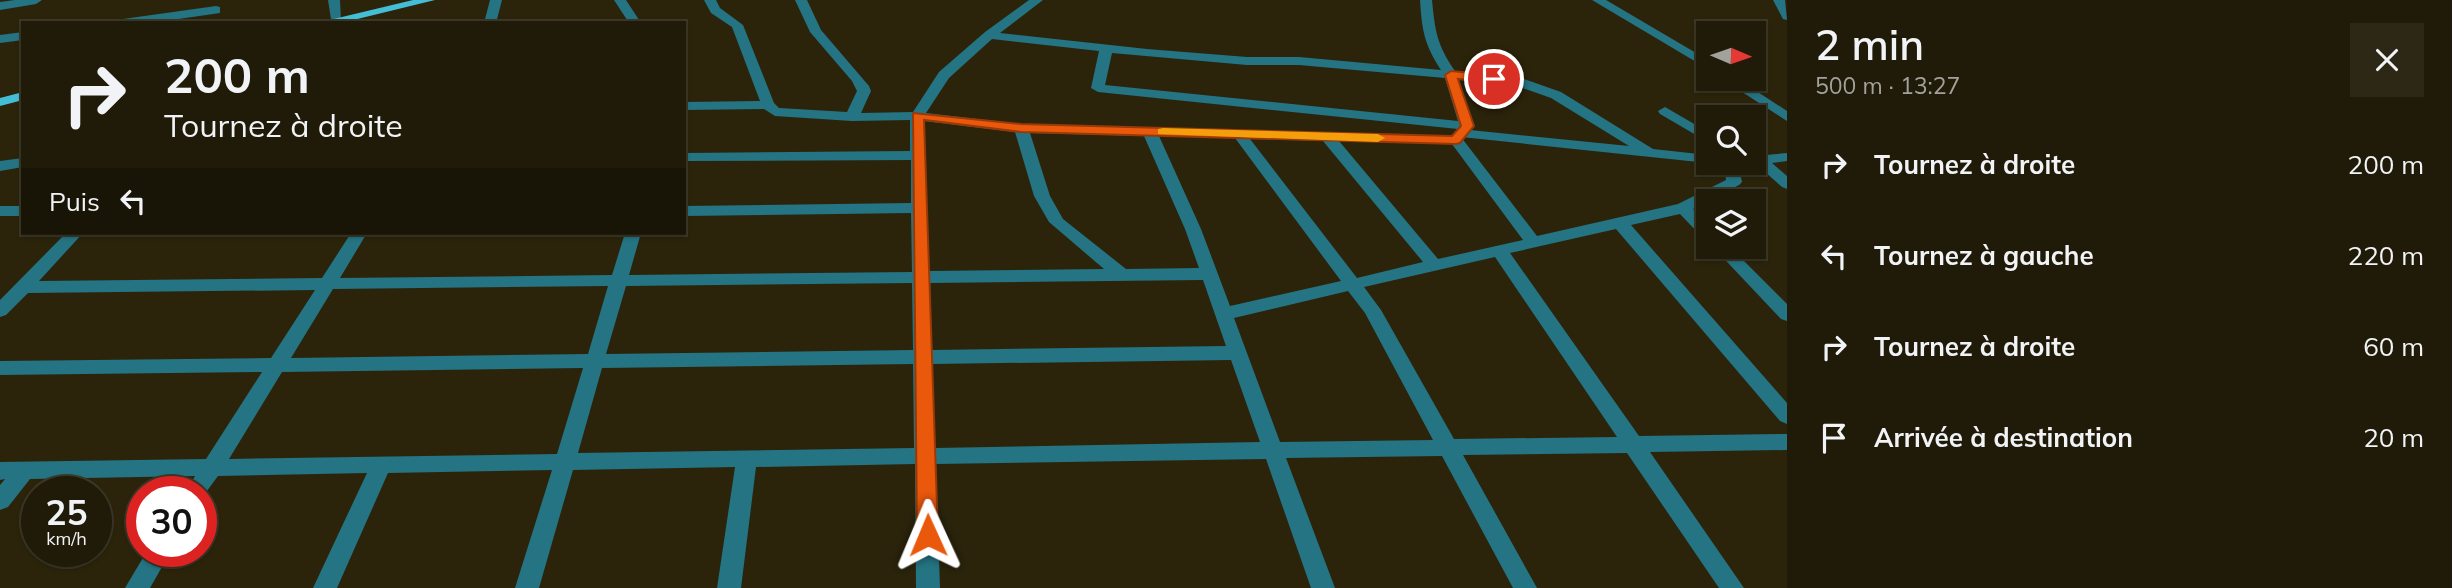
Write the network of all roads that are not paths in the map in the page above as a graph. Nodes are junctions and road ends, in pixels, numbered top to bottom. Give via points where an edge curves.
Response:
1 (36, 0) edge
2 (334, 0) edge
3 (429, 0) edge
4 (496, 0) edge
5 (620, 0) edge
6 (710, 0) edge
7 (801, 0) edge
8 (1037, 0) edge
9 (1426, 0) edge
10 (1598, 0) edge
11 (1779, 0) edge
12 (4, 5) edge
13 (216, 11) edge
14 (1787, 16) edge
15 (337, 19) junction
16 (0, 20) edge
17 (138, 21) edge
18 (330, 21) edge
19 (491, 21) edge
20 (634, 21) edge
21 (989, 35) junction
22 (21, 36) edge
23 (0, 39) edge
24 (1107, 49) junction
25 (1696, 58) edge
26 (1451, 75) junction
27 (1747, 91) edge
28 (21, 97) edge
29 (0, 102) edge
30 (768, 105) junction
31 (686, 106) edge
32 (1665, 111) dead end
33 (917, 116) junction
34 (852, 117) junction
35 (1787, 117) edge
36 (1021, 128) junction
37 (1696, 130) edge
38 (1149, 131) junction
39 (1238, 133) junction
40 (1461, 133) junction
41 (1326, 136) junction
42 (1648, 152) junction
43 (918, 155) junction
44 (1787, 157) edge
45 (686, 158) edge
46 (1696, 158) edge
47 (1766, 159) edge
48 (21, 162) edge
49 (0, 166) edge
50 (1766, 168) edge
51 (1733, 175) edge
52 (1787, 184) edge
53 (918, 208) junction
54 (1683, 208) junction
55 (0, 211) edge
56 (21, 211) edge
57 (686, 211) edge
58 (1696, 221) edge
59 (1619, 222) junction
60 (73, 235) edge
61 (358, 235) edge
62 (632, 235) edge
63 (1533, 242) junction
64 (1499, 250) junction
65 (1735, 259) edge
66 (1434, 265) junction
67 (1209, 274) junction
68 (1122, 275) junction
69 (920, 277) junction
70 (619, 280) junction
71 (327, 284) junction
72 (1353, 284) junction
73 (23, 287) junction
74 (1778, 295) edge
75 (0, 311) edge
76 (1224, 314) junction
77 (1787, 315) edge
78 (1238, 353) junction
79 (923, 357) junction
80 (595, 361) junction
81 (278, 363) junction
82 (0, 368) edge
83 (1787, 416) edge
84 (1787, 442) edge
85 (1633, 445) junction
86 (1449, 448) junction
87 (1273, 450) junction
88 (926, 456) junction
89 (747, 459) junction
90 (565, 462) junction
91 (382, 465) junction
92 (212, 468) junction
93 (0, 471) edge
94 (24, 471) junction
95 (207, 476) edge
96 (0, 501) edge
97 (150, 567) edge
98 (137, 588) edge
99 (325, 588) edge
100 (527, 588) edge
101 (729, 588) edge
102 (928, 588) edge
103 (1322, 588) edge
104 (1525, 588) edge
105 (1732, 588) edge

1 - 12 street
2 - 15 street
3 - 15 main road
4 - 19 street
5 - 20 street
6 - 30 street via 737,25
7 - 34 street via 813,28 861,82 864,91
8 - 21 street
9 - 26 street via 1429,35
10 - 25 street
11 - 14 street
12 - 16 street
13 - 17 street
15 - 18 main road
21 - 24 street
21 - 33 street via 944,75
22 - 23 street
24 - 26 street
24 - 40 street via 1098,88
26 - 40 street
26 - 42 street via 1532,85
27 - 35 street
28 - 29 main road
30 - 31 street
30 - 34 street via 775,112
32 - 37 street
33 - 34 street
33 - 36 street
33 - 43 street
36 - 38 street
36 - 68 street via 1042,197 1057,222
38 - 39 street
38 - 67 street
39 - 41 street
39 - 72 street
40 - 41 street
40 - 42 street
40 - 63 street
41 - 66 street
42 - 46 street
43 - 45 street
43 - 53 street
44 - 47 street
48 - 49 street
50 - 52 street
51 - 54 street via 1734,182
53 - 57 street
53 - 69 street
54 - 58 street
54 - 59 street
55 - 56 street
59 - 63 street
59 - 83 street
60 - 73 street
61 - 71 street
62 - 70 street
63 - 64 street
64 - 66 street
64 - 85 street
65 - 74 street
66 - 72 street
67 - 68 street
67 - 76 street
68 - 69 street
69 - 70 street
69 - 79 street
70 - 71 street
70 - 80 street
71 - 73 street
71 - 81 street
72 - 76 street
72 - 86 street
73 - 75 street
74 - 77 street
76 - 78 street
78 - 79 street
78 - 87 street
79 - 80 street
79 - 88 street
80 - 81 street
80 - 90 street
81 - 82 street
81 - 92 street
84 - 85 street
85 - 86 street
85 - 105 street
86 - 87 street
86 - 104 street
87 - 88 street
87 - 103 street
88 - 89 street
88 - 102 street
89 - 90 street
89 - 101 street
90 - 91 street
90 - 100 street
91 - 92 street
91 - 99 street
92 - 94 street
92 - 95 street
93 - 94 street
94 - 96 street
97 - 98 street

